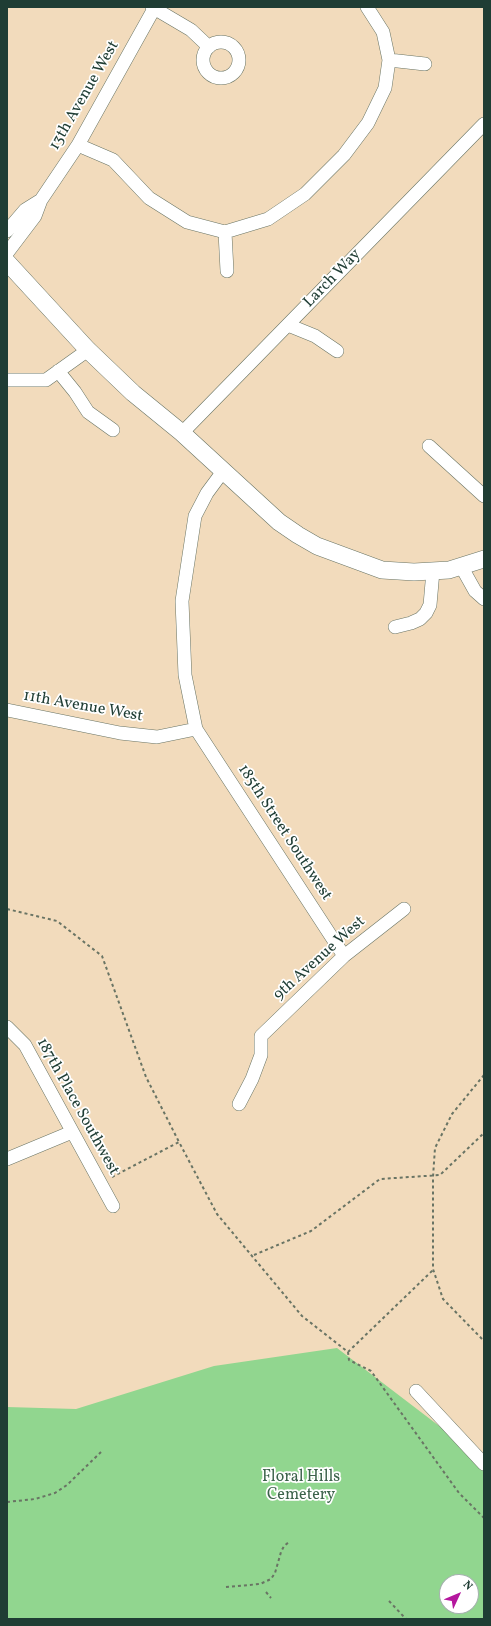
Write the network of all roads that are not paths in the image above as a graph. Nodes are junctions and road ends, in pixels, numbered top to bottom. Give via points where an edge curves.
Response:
1 (154, 7) edge
2 (368, 8) edge
3 (209, 47) dead end
4 (389, 60) junction
5 (425, 64) dead end
6 (484, 124) edge
7 (78, 145) junction
8 (41, 200) junction
9 (7, 231) edge
10 (225, 232) junction
11 (7, 253) edge
12 (7, 262) edge
13 (227, 271) dead end
14 (288, 325) junction
15 (88, 350) junction
16 (337, 351) dead end
17 (58, 371) junction
18 (7, 380) edge
19 (113, 430) dead end
20 (182, 433) junction
21 (429, 446) dead end
22 (224, 470) junction
23 (484, 496) edge
24 (484, 559) edge
25 (461, 566) junction
26 (433, 571) junction
27 (484, 599) edge
28 (395, 627) dead end
29 (7, 710) edge
30 (196, 729) junction
31 (404, 909) dead end
32 (344, 956) junction
33 (7, 1026) edge
34 (239, 1104) dead end
35 (72, 1132) junction
36 (7, 1159) edge
37 (113, 1206) dead end
38 (416, 1391) dead end
39 (484, 1464) edge

1 - 3 street via 191,30
1 - 7 street, 13th Avenue West
2 - 4 street via 383,32
4 - 5 street
4 - 10 street via 385,88 368,123 344,155 304,194 268,219
6 - 14 street, Larch Way
7 - 8 street, 13th Avenue West
7 - 10 street via 113,160 149,198 187,222
8 - 9 street, 13th Avenue West via 25,210
8 - 11 street, 13th Avenue West via 35,216
10 - 13 street
12 - 15 main road
14 - 16 street via 315,336
14 - 20 street, Larch Way
15 - 17 street
15 - 20 main road via 133,393
17 - 18 street via 46,380
17 - 19 street via 88,412
20 - 22 main road
21 - 23 street
22 - 26 main road via 279,522 317,546 382,570
22 - 30 street via 207,493 195,516 182,601 184,675
24 - 25 main road
25 - 26 main road
25 - 27 street via 475,591
26 - 28 street via 430,605 426,613 420,619
29 - 30 street, 11th Avenue West via 120,733 157,737
30 - 32 street, 185th Street Southwest
31 - 32 street, 9th Avenue West
32 - 34 street, 9th Avenue West via 261,1036 261,1055
33 - 35 street, 187th Place Southwest via 25,1046
35 - 36 street
35 - 37 street, 187th Place Southwest
38 - 39 street

